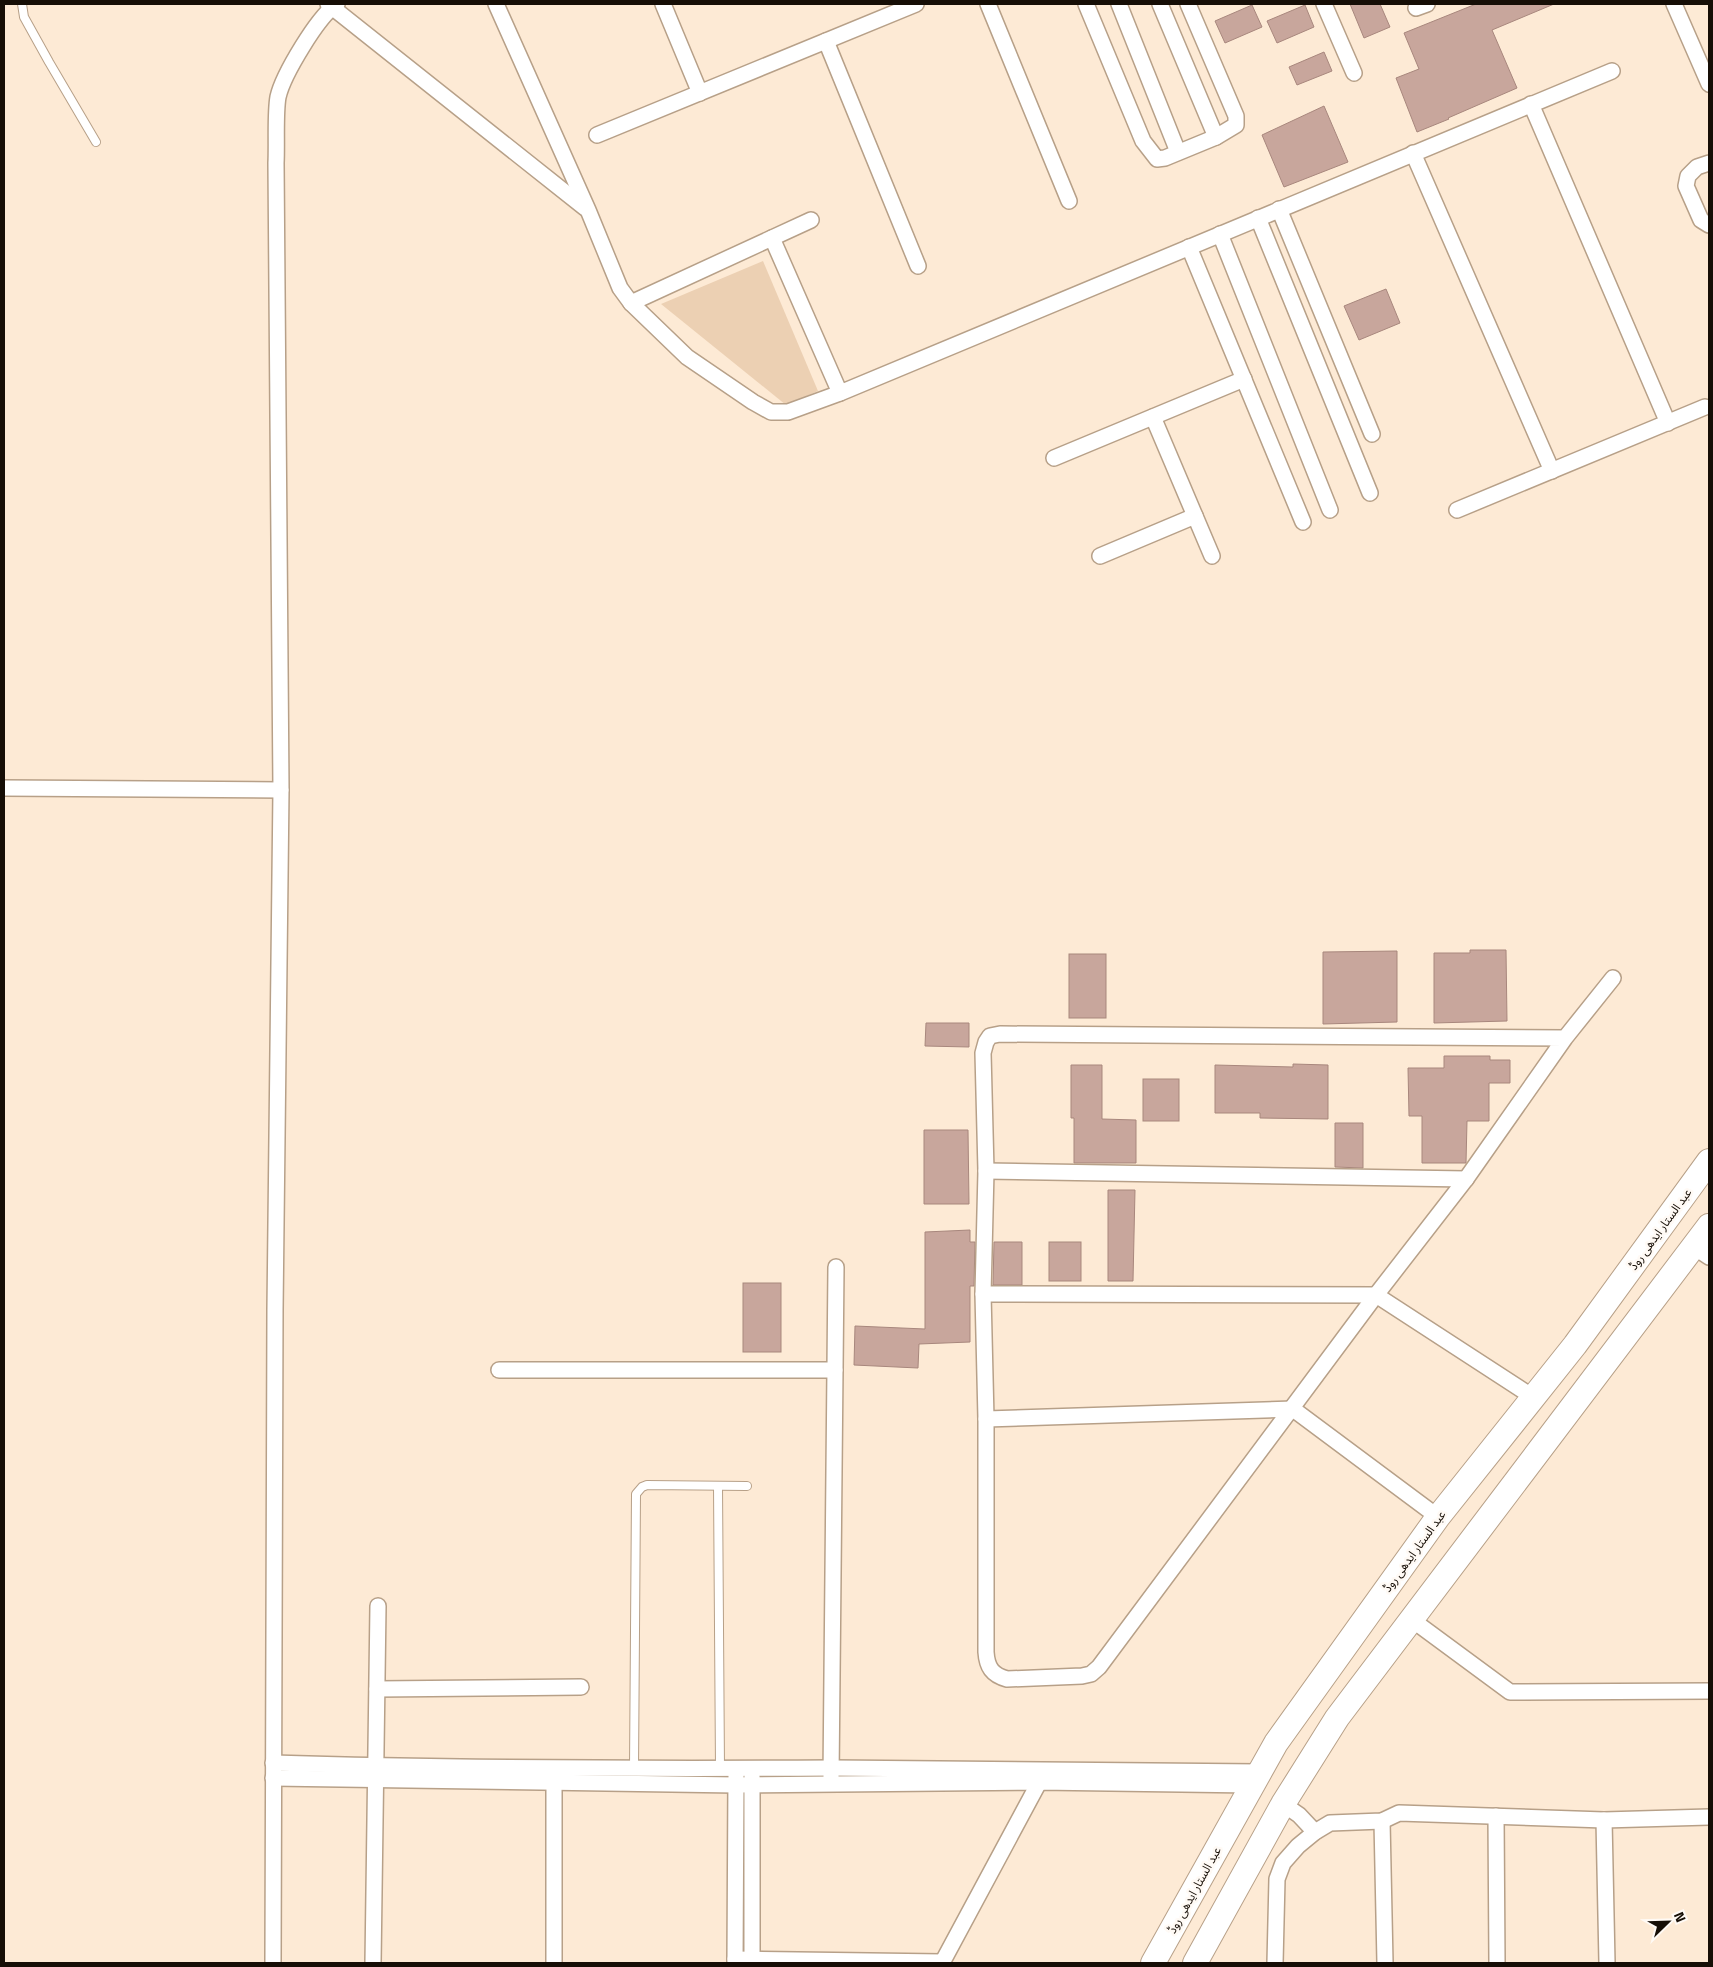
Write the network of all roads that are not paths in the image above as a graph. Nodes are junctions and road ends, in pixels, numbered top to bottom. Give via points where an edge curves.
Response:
1 (22, 4) edge
2 (496, 4) edge
3 (663, 4) edge
4 (916, 4) edge
5 (988, 4) edge
6 (1086, 4) edge
7 (1119, 4) edge
8 (1160, 4) edge
9 (1188, 4) edge
10 (1324, 4) edge
11 (1674, 4) edge
12 (332, 5) edge
13 (826, 41) junction
14 (1612, 71) dead end
15 (1354, 73) dead end
16 (1709, 84) edge
17 (700, 93) junction
18 (1531, 104) junction
19 (597, 135) dead end
20 (1216, 137) junction
21 (96, 142) dead end
22 (1178, 152) junction
23 (1413, 153) junction
24 (1709, 163) edge
25 (1069, 201) dead end
26 (1279, 209) junction
27 (588, 210) junction
28 (1258, 218) junction
29 (811, 220) dead end
30 (1709, 225) edge
31 (1220, 234) junction
32 (772, 238) junction
33 (1189, 247) junction
34 (918, 266) dead end
35 (631, 303) junction
36 (1244, 379) junction
37 (840, 393) junction
38 (1705, 407) dead end
39 (1153, 417) junction
40 (1668, 423) junction
41 (1372, 434) dead end
42 (1054, 458) dead end
43 (1552, 471) junction
44 (1370, 494) dead end
45 (1330, 510) dead end
46 (1457, 510) dead end
47 (1195, 516) junction
48 (1303, 522) dead end
49 (1100, 556) dead end
50 (1212, 556) dead end
51 (4, 788) edge
52 (281, 790) junction
53 (1613, 978) dead end
54 (1566, 1038) junction
55 (1709, 1161) edge
56 (986, 1170) junction
57 (1466, 1178) junction
58 (1709, 1226) edge
59 (1702, 1252) edge
60 (836, 1267) dead end
61 (983, 1294) junction
62 (1376, 1295) junction
63 (499, 1370) dead end
64 (835, 1370) junction
65 (1533, 1396) junction
66 (1293, 1408) junction
67 (986, 1419) junction
68 (718, 1486) junction
69 (747, 1486) dead end
70 (1438, 1517) junction
71 (378, 1606) dead end
72 (1411, 1619) junction
73 (582, 1687) dead end
74 (377, 1688) junction
75 (1709, 1691) edge
76 (634, 1768) junction
77 (720, 1768) junction
78 (831, 1768) junction
79 (737, 1769) junction
80 (273, 1771) junction
81 (376, 1774) junction
82 (1042, 1775) junction
83 (752, 1777) junction
84 (1255, 1778) junction
85 (554, 1782) junction
86 (736, 1785) junction
87 (830, 1785) junction
88 (1283, 1804) junction
89 (1496, 1816) junction
90 (1709, 1817) edge
91 (1604, 1820) junction
92 (1382, 1821) junction
93 (1315, 1832) junction
94 (735, 1961) edge
95 (752, 1961) edge
96 (273, 1963) edge
97 (374, 1963) edge
98 (554, 1963) edge
99 (942, 1963) edge
100 (1153, 1963) edge
101 (1195, 1963) edge
102 (1274, 1963) edge
103 (1385, 1963) edge
104 (1497, 1963) edge
105 (1607, 1963) edge

1 - 21 lane via 24,17
2 - 27 street
3 - 17 street
4 - 13 street
5 - 25 street
6 - 22 street via 1143,141 1157,159
7 - 22 street
8 - 20 street
9 - 20 street via 1236,116 1236,125
10 - 15 street
11 - 16 street
12 - 27 street
12 - 52 street via 294,61 278,97
13 - 17 street
13 - 34 street
14 - 18 street
17 - 19 street
18 - 23 street
18 - 40 street
20 - 22 street
23 - 26 street
23 - 43 street
24 - 30 street via 1688,176 1686,186 1701,220
26 - 28 street
26 - 41 street
27 - 35 street via 620,288
28 - 31 street
28 - 44 street
29 - 32 street
31 - 33 street
31 - 45 street
32 - 35 street
32 - 37 street
33 - 36 street
33 - 37 street
35 - 37 street via 687,357 771,412 788,412
36 - 39 street
36 - 48 street
38 - 40 street
39 - 42 street
39 - 47 street
40 - 43 street
43 - 46 street
47 - 49 street
47 - 50 street
51 - 52 street
52 - 80 street
53 - 54 street
54 - 56 street via 990,1036 983,1052
54 - 57 street
55 - 65 main road, عبد الستار ایدھی روڈ via 1575,1345
56 - 57 street
56 - 61 street
57 - 62 street
58 - 59 main road
59 - 72 main road
60 - 64 street
61 - 62 street
61 - 67 street
62 - 65 street
62 - 66 street
63 - 64 street
64 - 78 street
65 - 70 main road, عبد الستار ایدھی روڈ
66 - 67 street
66 - 67 street via 1099,1667 1082,1676 1007,1679 991,1670 986,1652
66 - 70 street
68 - 69 lane
68 - 76 lane via 647,1485 636,1494
68 - 77 lane
70 - 84 main road, عبد الستار ایدھی روڈ via 1276,1743
71 - 74 street
72 - 75 street via 1510,1692
72 - 88 main road via 1337,1718
73 - 74 street
74 - 81 street
76 - 77 street
76 - 81 street
77 - 79 street
78 - 82 street
78 - 83 street
78 - 87 street
79 - 83 street
79 - 86 street
80 - 81 street
80 - 96 street
81 - 85 street
81 - 97 street
82 - 84 street
82 - 87 street
82 - 99 street
83 - 86 street
83 - 87 street
83 - 95 street
84 - 100 main road, عبد الستار ایدھی روڈ
85 - 86 street
85 - 98 street
86 - 94 street
88 - 93 street
88 - 101 main road
89 - 91 street
89 - 92 street via 1399,1813
89 - 104 street
90 - 91 street
91 - 105 street
92 - 93 street via 1330,1823
92 - 103 street
93 - 102 street via 1283,1863 1277,1879
94 - 95 street
95 - 99 street

